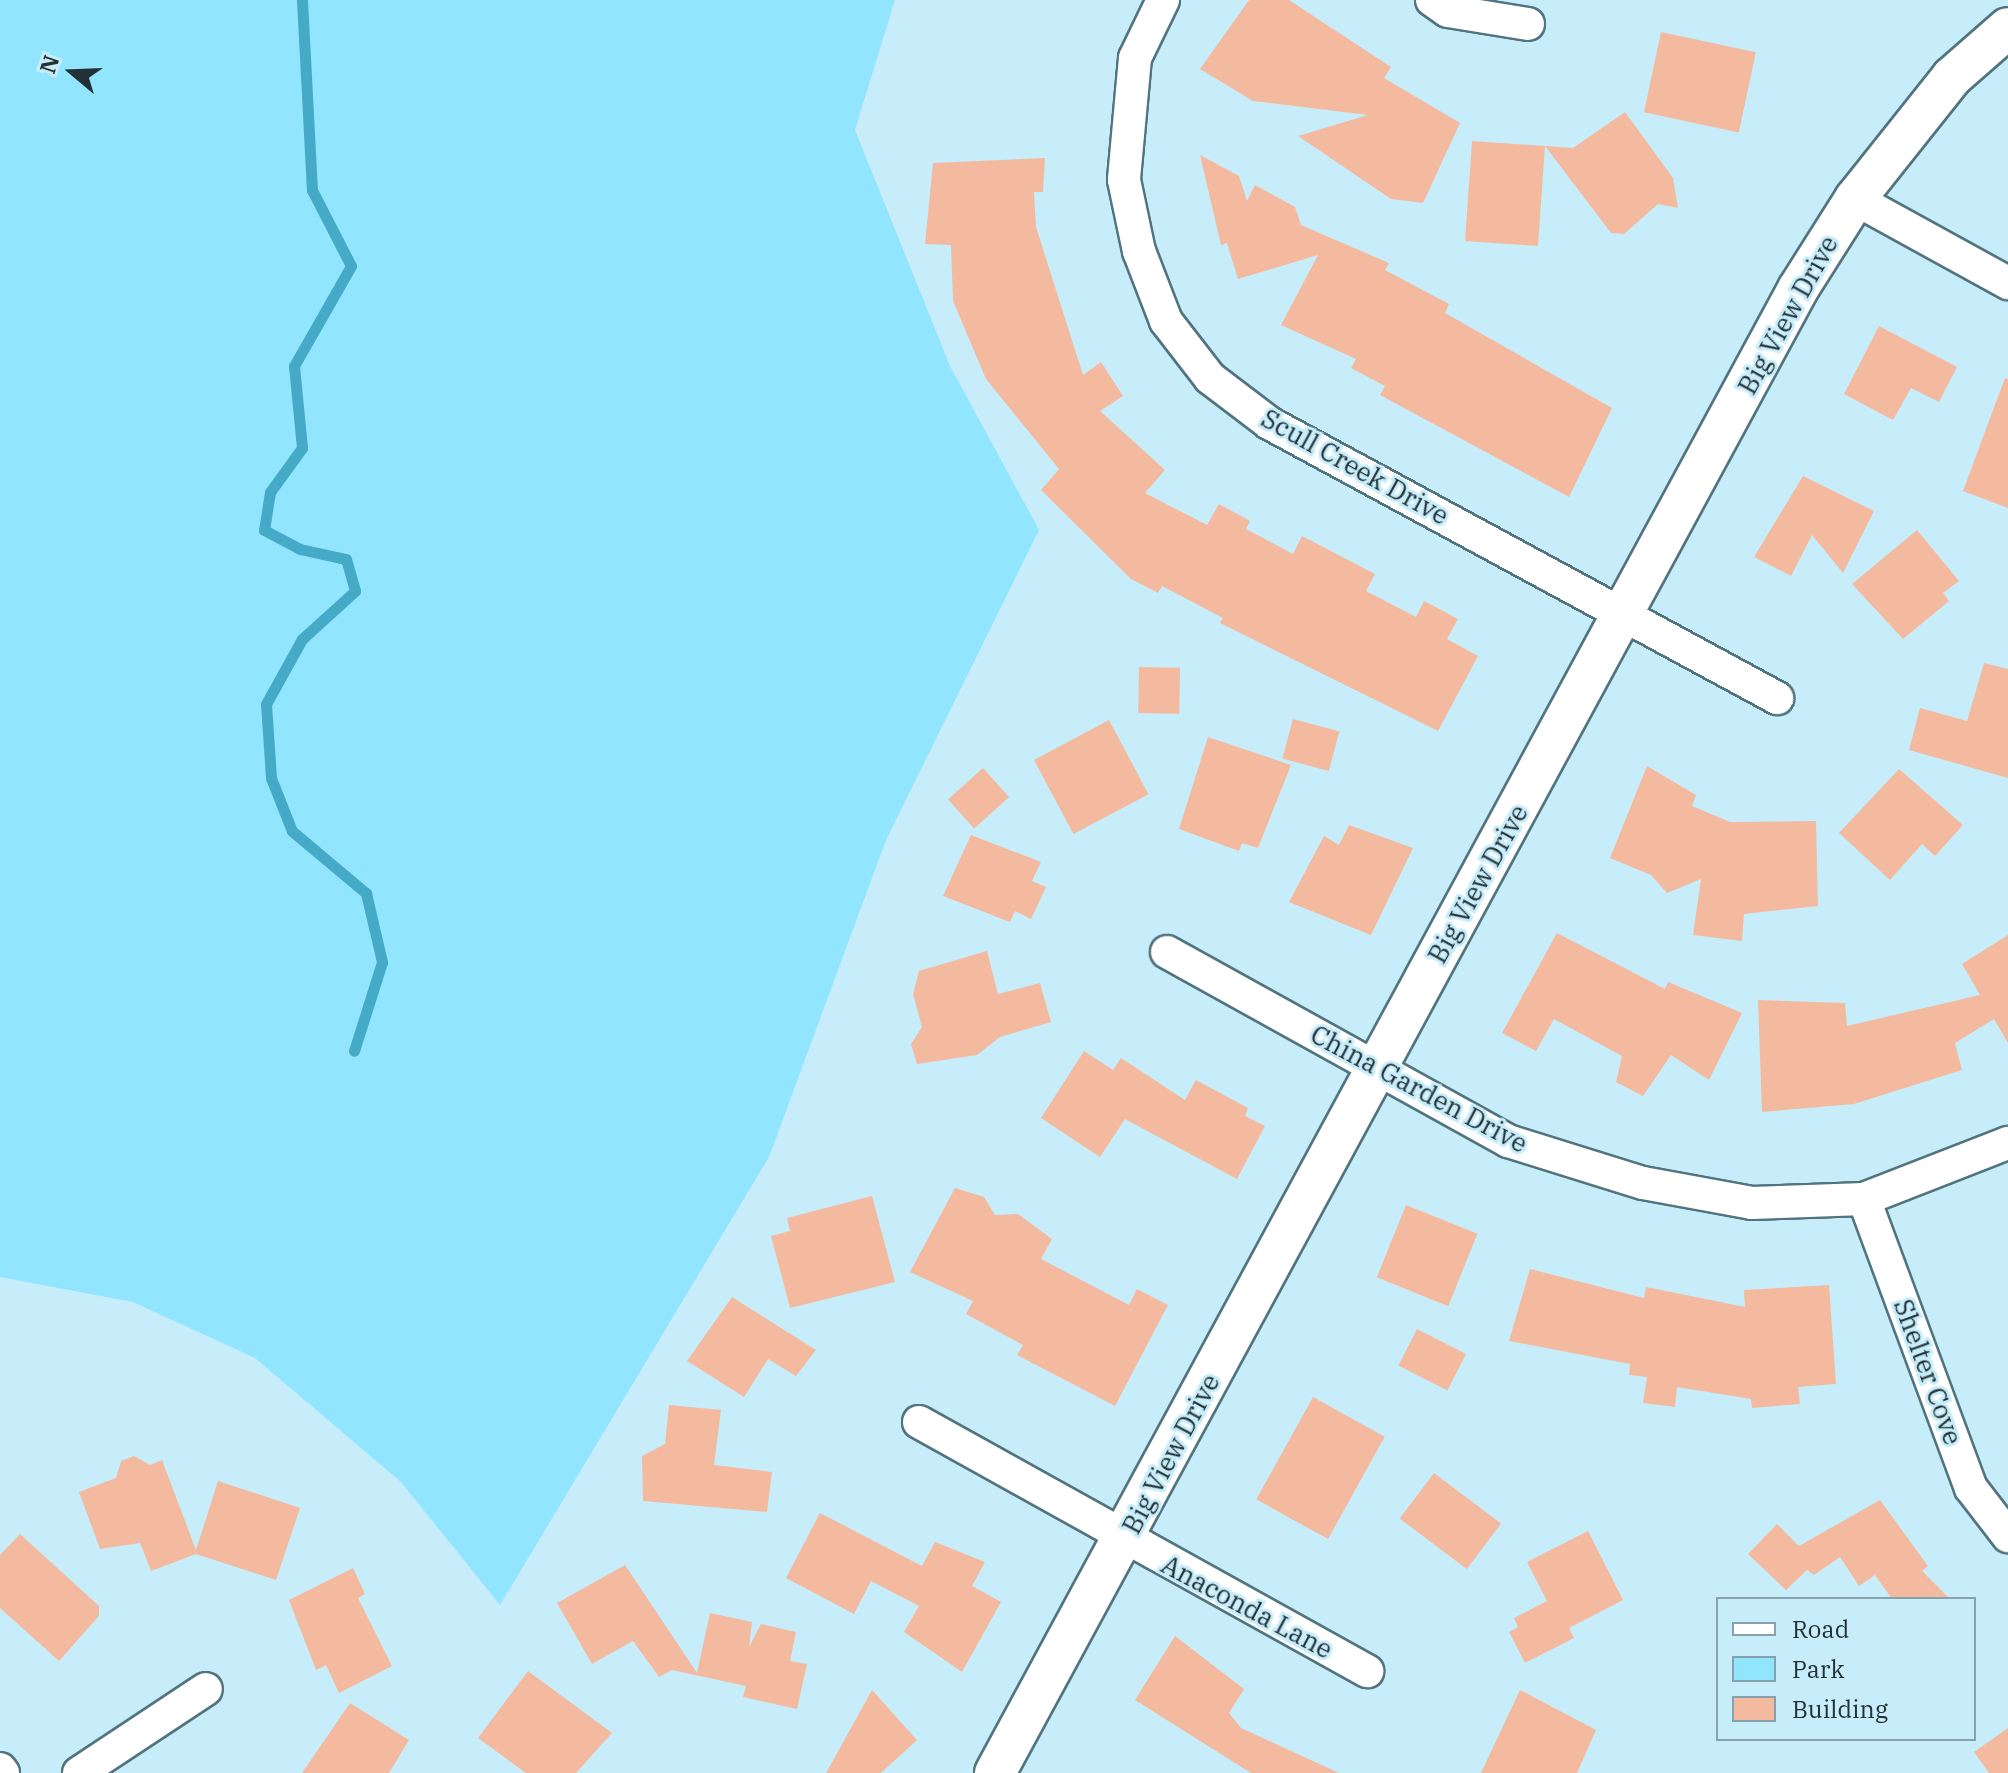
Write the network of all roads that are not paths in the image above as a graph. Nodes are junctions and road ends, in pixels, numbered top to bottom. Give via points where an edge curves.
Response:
1 (1163, 0) edge
2 (1432, 0) edge
3 (1528, 24) dead end
4 (2008, 28) edge
5 (1855, 199) junction
6 (2008, 283) edge
7 (1626, 613) junction
8 (1777, 698) dead end
9 (1167, 952) dead end
10 (1378, 1067) junction
11 (2008, 1143) edge
12 (1864, 1199) junction
13 (919, 1422) dead end
14 (2008, 1536) edge
15 (1124, 1540) junction
16 (1367, 1671) dead end
17 (206, 1689) dead end
18 (79, 1773) edge
19 (995, 1773) edge

1 - 7 street, Scull Creek Drive via 1135,58 1124,180 1139,251 1166,321 1210,378 1269,423
2 - 3 street via 1448,11
4 - 5 street, Big View Drive via 1952,77
5 - 6 street
5 - 7 street, Big View Drive via 1798,289
7 - 8 street, Scull Creek Drive
7 - 10 street, Big View Drive
9 - 10 street, China Garden Drive
10 - 12 street, China Garden Drive via 1508,1141 1574,1166 1752,1203
10 - 15 street, Big View Drive
11 - 12 street, China Garden Drive
12 - 14 street, Shelter Cove via 1971,1488
13 - 15 street, Anaconda Lane
15 - 16 street, Anaconda Lane
15 - 19 street, Big View Drive
17 - 18 street

